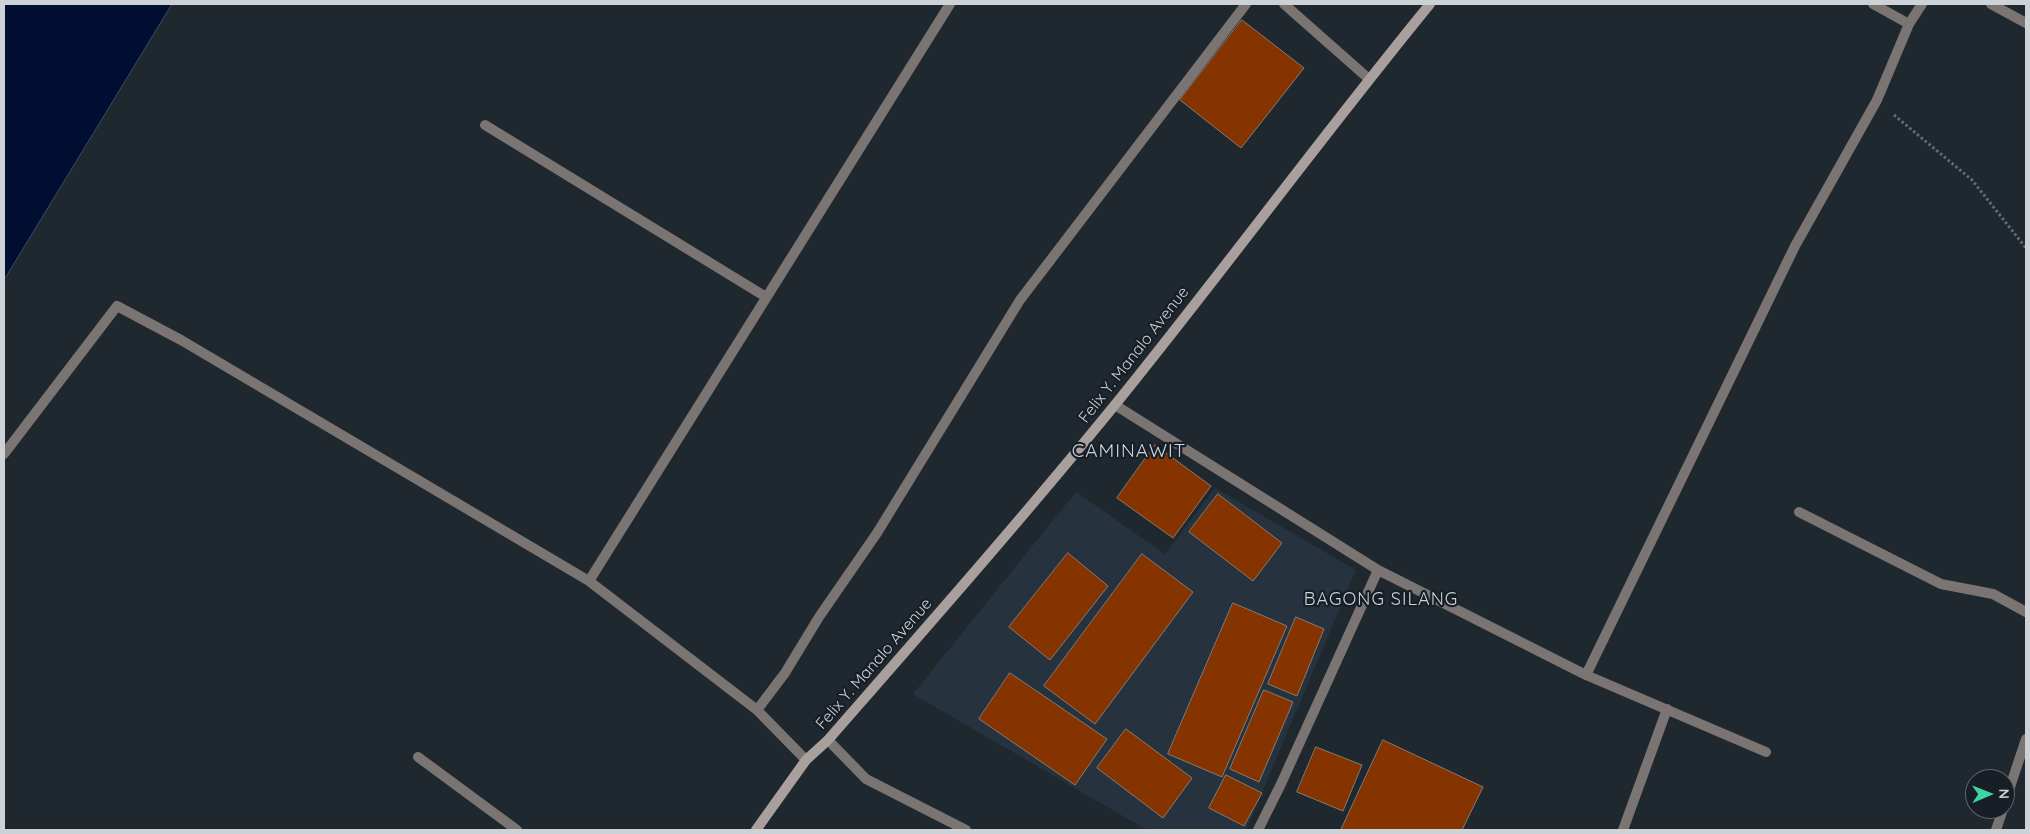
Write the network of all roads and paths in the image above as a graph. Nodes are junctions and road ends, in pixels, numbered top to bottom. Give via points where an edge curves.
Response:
1 (950, 4) edge
2 (1246, 4) edge
3 (1284, 4) edge
4 (1430, 4) edge
5 (1873, 4) edge
6 (1922, 4) edge
7 (1991, 4) edge
8 (2026, 23) edge
9 (1909, 24) junction
10 (1369, 79) junction
11 (1877, 100) junction
12 (485, 125) dead end
13 (2026, 248) edge
14 (766, 297) junction
15 (1115, 405) junction
16 (4, 454) edge
17 (1799, 512) dead end
18 (1378, 570) junction
19 (588, 581) junction
20 (2026, 612) edge
21 (1586, 675) junction
22 (1667, 709) junction
23 (757, 710) junction
24 (2026, 739) edge
25 (828, 740) junction
26 (1766, 752) dead end
27 (418, 757) dead end
28 (806, 760) junction
29 (2015, 772) edge
30 (517, 830) edge
31 (756, 830) edge
32 (966, 830) edge
33 (1258, 830) edge
34 (1623, 830) edge

1 - 14 street
2 - 23 street via 1020,300 877,533 819,616 786,673
3 - 10 street
4 - 10 main road, Felix Y. Manalo Avenue
5 - 9 street
6 - 9 street
7 - 8 street
9 - 11 street
10 - 15 main road, Felix Y. Manalo Avenue
11 - 13 path via 1972,180
11 - 21 street via 1795,246
12 - 14 street
14 - 19 street
15 - 18 street
15 - 25 main road, Felix Y. Manalo Avenue
16 - 19 street via 117,306
17 - 20 street via 1941,584 1993,594
18 - 21 street
18 - 33 street
19 - 23 street
21 - 22 street
22 - 26 street
22 - 34 street
23 - 28 street
24 - 29 street
25 - 28 main road, Felix Y. Manalo Avenue
25 - 32 street via 866,778
27 - 30 street
28 - 31 main road, Felix Y. Manalo Avenue

